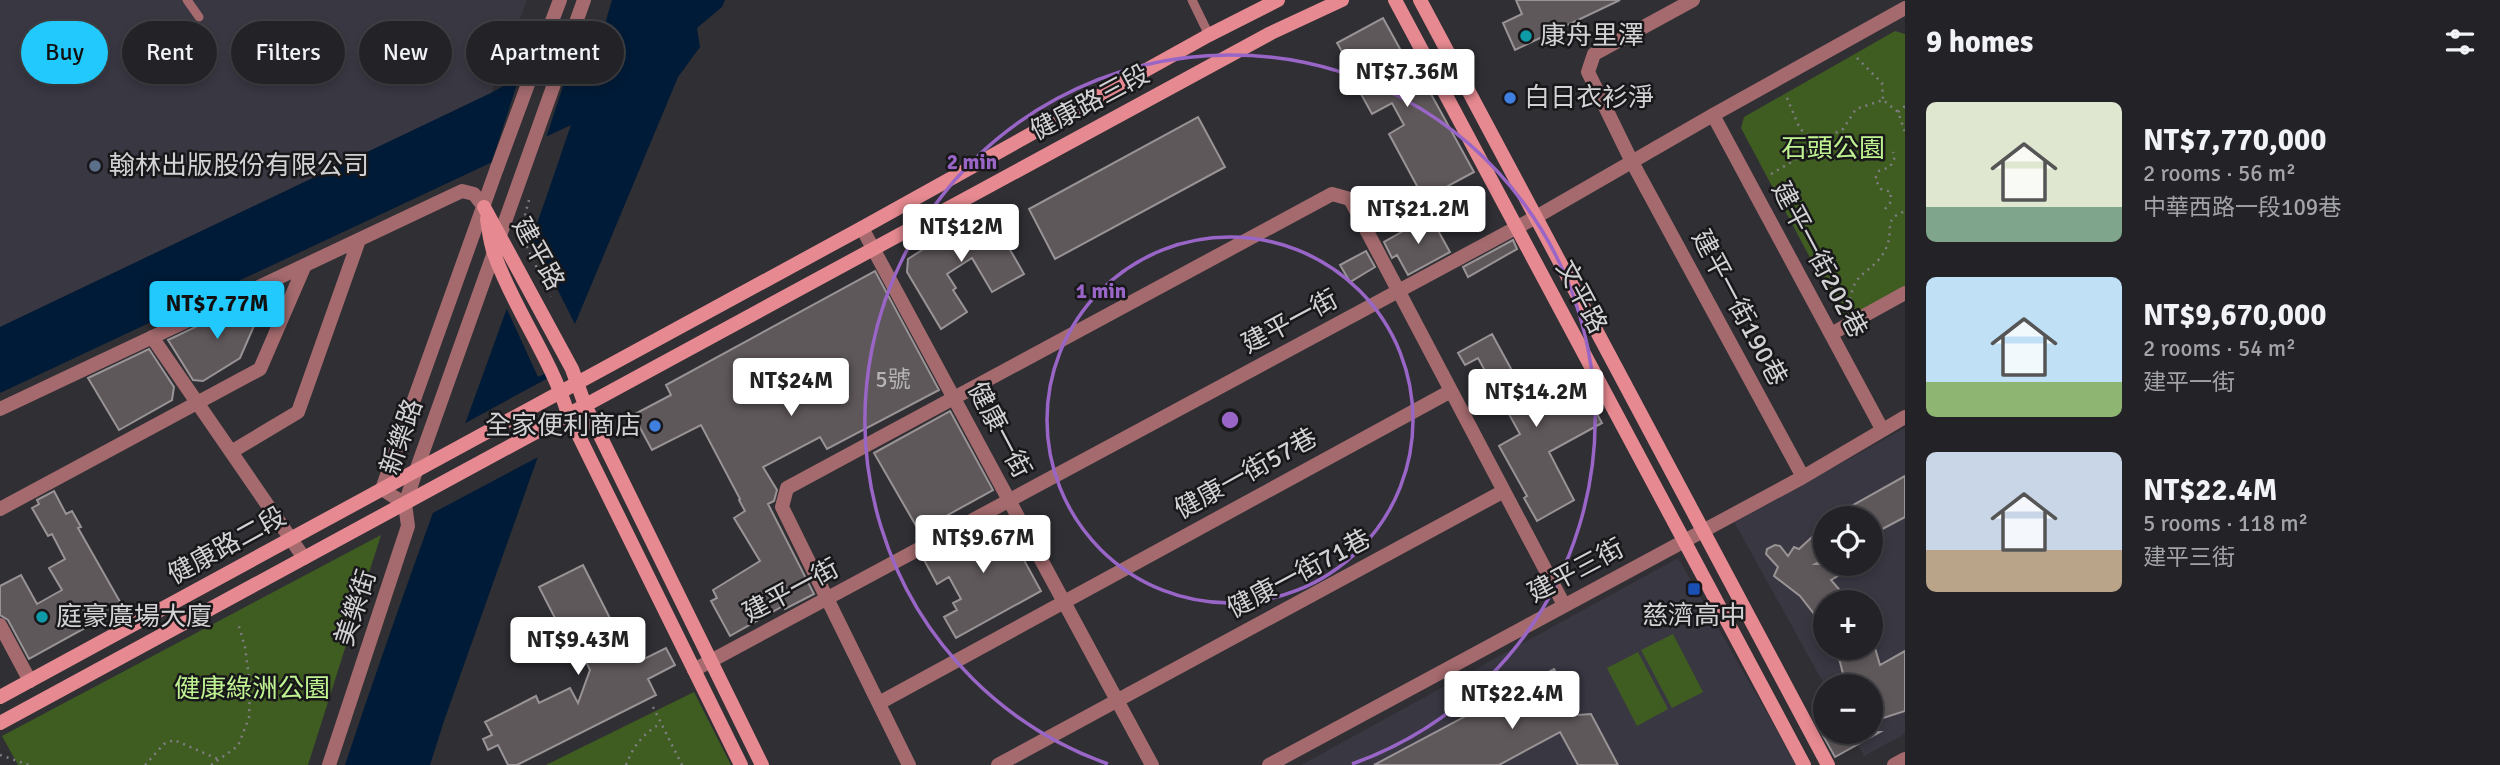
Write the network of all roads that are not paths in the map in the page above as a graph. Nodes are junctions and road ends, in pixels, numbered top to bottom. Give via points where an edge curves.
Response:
1 (187, 0) edge
2 (559, 0) edge
3 (584, 0) edge
4 (1192, 0) edge
5 (1278, 0) edge
6 (1342, 0) edge
7 (1395, 0) edge
8 (1420, 0) edge
9 (1693, 0) edge
10 (1903, 7) edge
11 (200, 17) dead end
12 (1209, 35) junction
13 (1713, 114) junction
14 (1632, 162) junction
15 (484, 207) junction
16 (1536, 217) junction
17 (862, 228) junction
18 (1517, 228) junction
19 (500, 235) junction
20 (359, 240) junction
21 (873, 248) junction
22 (494, 254) junction
23 (305, 265) junction
24 (1399, 291) junction
25 (1905, 293) edge
26 (1831, 334) junction
27 (152, 338) junction
28 (578, 383) junction
29 (1451, 391) junction
30 (561, 392) junction
31 (954, 398) junction
32 (197, 402) junction
33 (585, 405) junction
34 (0, 409) edge
35 (568, 414) junction
36 (1905, 416) edge
37 (1882, 429) junction
38 (231, 452) junction
39 (441, 457) joint
40 (416, 471) junction
41 (1803, 477) junction
42 (439, 484) joint
43 (382, 489) junction
44 (1504, 491) junction
45 (1010, 502) junction
46 (405, 504) junction
47 (0, 509) edge
48 (1704, 531) junction
49 (291, 538) junction
50 (1684, 541) junction
51 (304, 558) junction
52 (828, 600) junction
53 (1064, 601) junction
54 (1564, 604) junction
55 (0, 625) edge
56 (710, 662) junction
57 (694, 670) junction
58 (30, 681) junction
59 (0, 697) edge
60 (1118, 701) junction
61 (879, 703) junction
62 (0, 723) edge
63 (1905, 759) edge
64 (329, 765) edge
65 (741, 765) edge
66 (762, 765) edge
67 (909, 765) edge
68 (998, 765) edge
69 (1152, 765) edge
70 (1269, 765) edge
71 (1804, 765) edge
72 (1828, 765) edge
73 (1894, 765) edge

1 - 11 lane
2 - 15 street, 新樂路, bridge
3 - 19 street, 新樂路
4 - 12 lane
5 - 12 street, 健康路三段
6 - 21 street, 健康路三段 via 1270,33
7 - 18 street, 文平路
8 - 16 street, 文平路
9 - 14 street, 建平一街190巷 via 1594,54 1588,72
10 - 13 street, 建平一街
12 - 17 street, 健康路三段
13 - 14 street, 建平一街
13 - 26 street, 建平一街202巷
14 - 16 street, 建平一街
14 - 41 street, 建平一街190巷
15 - 19 street, 建平路
15 - 20 street via 474,194 462,191
15 - 22 street, 建平路
15 - 43 street, 新樂路
16 - 18 street, 建平一街
16 - 48 street, 文平路
17 - 21 street, 健康一街
17 - 28 street, 健康路三段
18 - 24 street, 建平一街
18 - 50 street, 文平路
19 - 22 street, 新樂路
19 - 28 street, 建平路
20 - 23 street
20 - 38 street via 298,412
21 - 31 street, 健康一街
21 - 33 street, 健康路三段
22 - 30 street, 建平路
22 - 40 street, 新樂路
23 - 27 street
23 - 32 street via 260,369
24 - 29 street
24 - 31 street via 1350,199 1332,194
24 - 45 street, 建平一街
25 - 26 street
26 - 37 street, 建平一街202巷
27 - 32 street
27 - 34 street
28 - 30 street, 健康路三段
28 - 33 street, 建平路
29 - 44 street
29 - 53 street, 健康一街57巷
30 - 35 street, 建平路
30 - 39 street, 健康路三段
31 - 45 street, 健康一街
31 - 52 street via 787,488 782,507
32 - 38 street
32 - 47 street
33 - 35 street, 健康路三段
33 - 56 street, 建平路
35 - 42 street, 健康路三段
35 - 57 street, 建平路
36 - 37 street, 建平三街
37 - 41 street, 建平三街
38 - 49 street
39 - 40 street, 健康路二段
40 - 43 street, 健康路二段
40 - 46 street, 新樂路
41 - 48 street, 建平三街
42 - 46 street, 健康路二段
43 - 46 street, 新樂路
43 - 49 street, 健康路二段
44 - 54 street
44 - 60 street, 健康一街71巷
45 - 52 street, 建平一街
45 - 53 street, 健康一街
46 - 51 street, 健康路二段
46 - 64 street, 美樂街 via 408,526
48 - 50 street, 建平三街
48 - 72 street, 文平路
49 - 51 street
49 - 58 street, 健康路二段
50 - 54 street, 建平三街
50 - 71 street, 文平路
51 - 62 street, 健康路二段
52 - 56 street, 建平一街
52 - 61 street
53 - 60 street, 健康一街
53 - 61 street, 健康一街57巷
54 - 70 street, 建平三街
55 - 58 street
56 - 57 street, 建平一街
56 - 66 street, 建平路
57 - 65 street, 建平路
58 - 59 street, 健康路二段
60 - 68 street, 健康一街71巷
60 - 69 street, 健康一街
61 - 67 street
63 - 73 street

